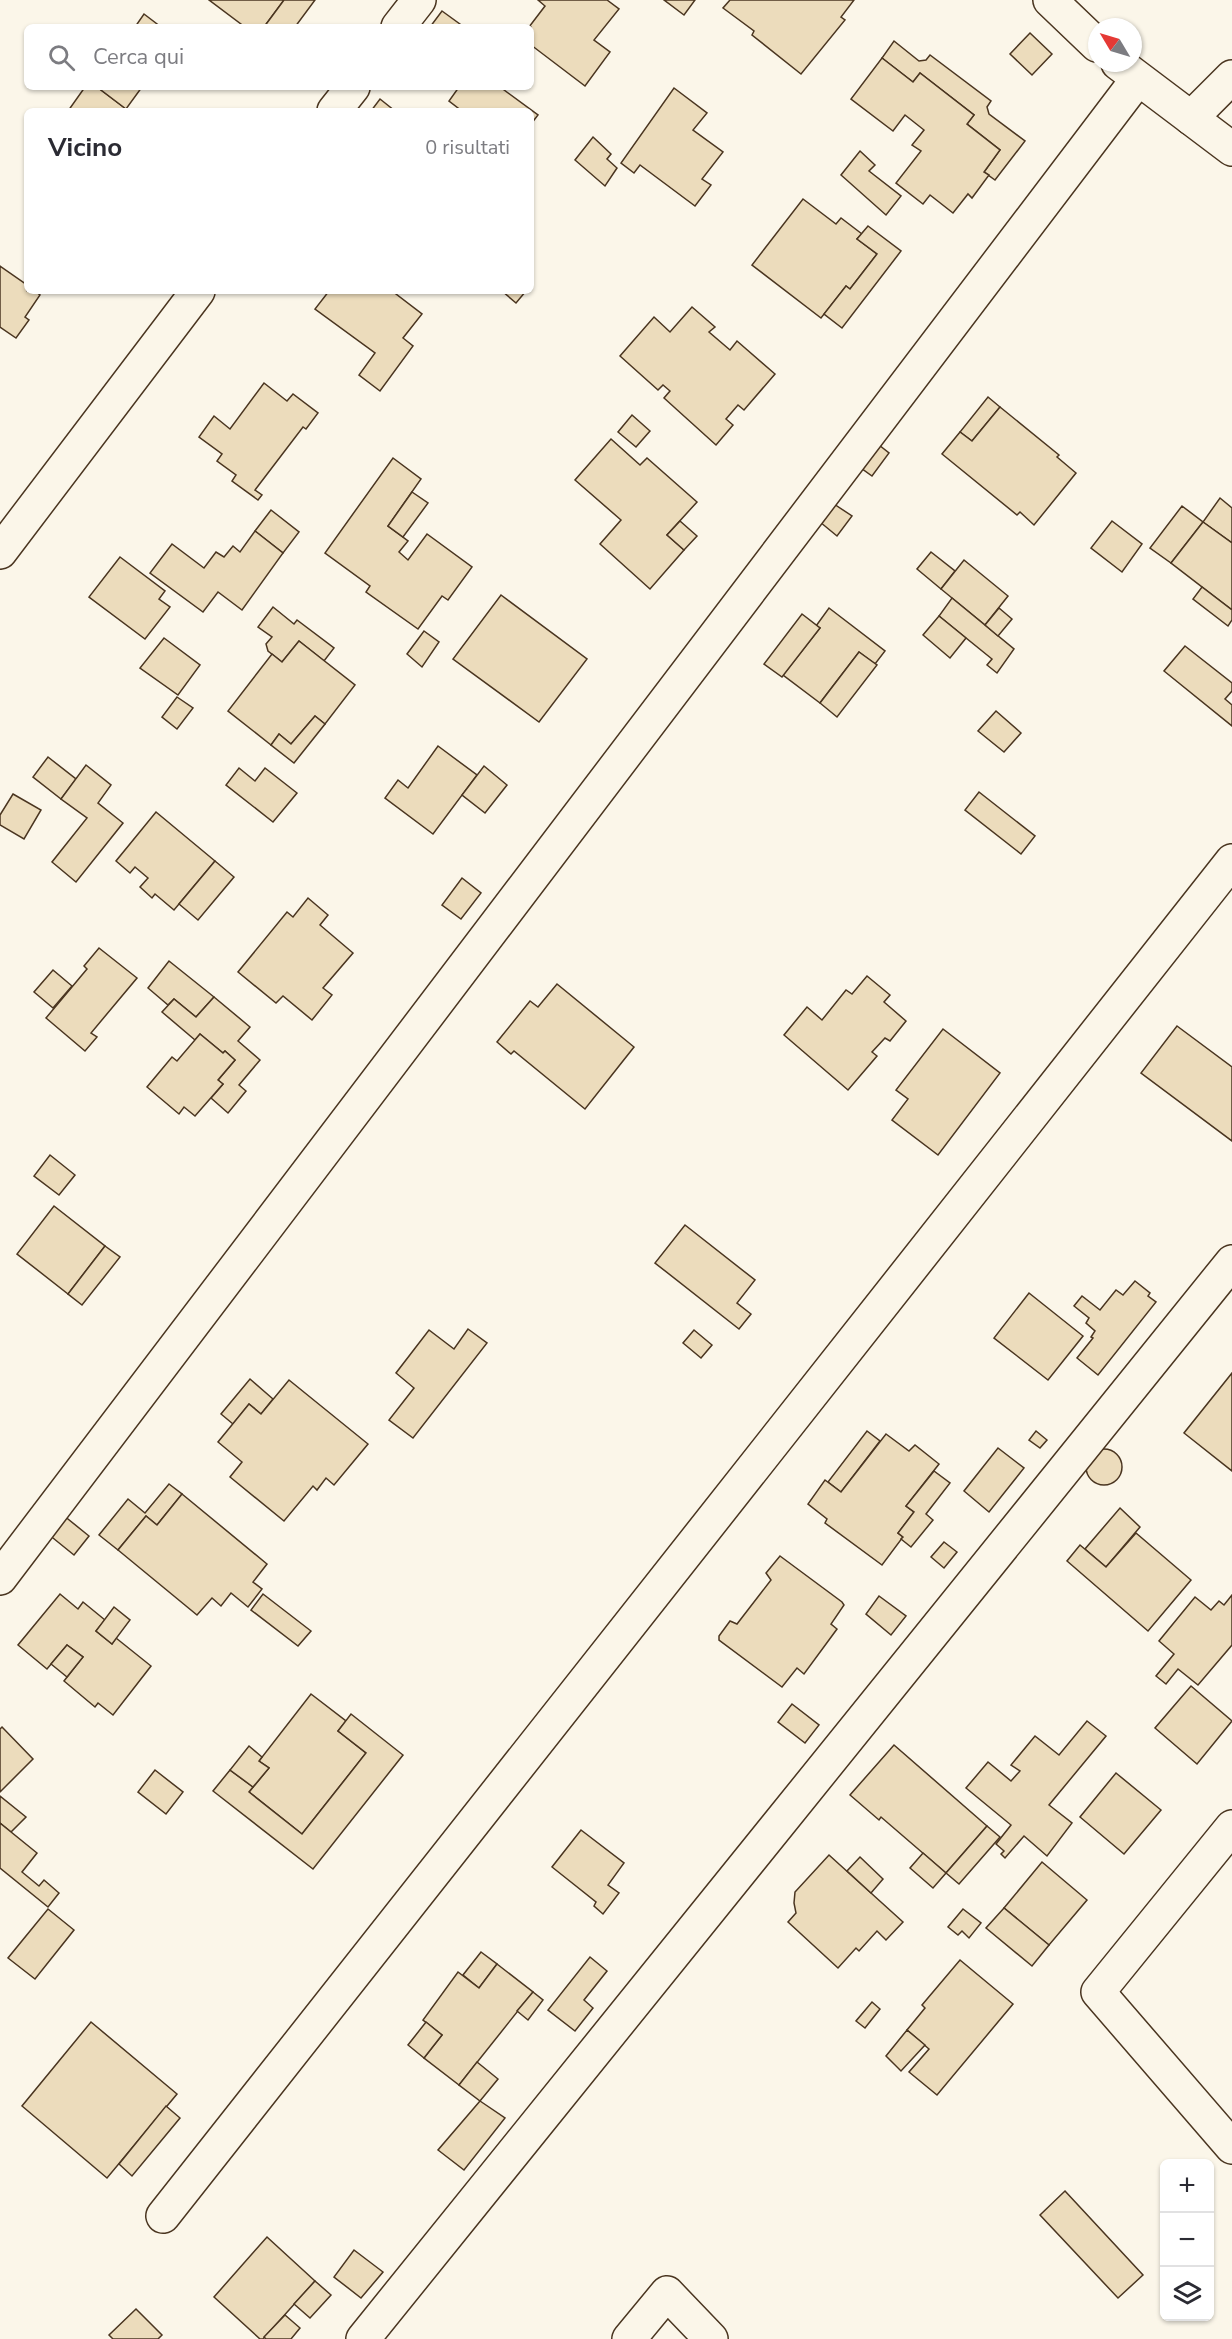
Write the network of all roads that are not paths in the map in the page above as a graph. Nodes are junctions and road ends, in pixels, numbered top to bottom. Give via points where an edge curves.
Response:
1 (419, 0) edge
2 (1050, 0) edge
3 (400, 24) edge
4 (1088, 36) edge
5 (1126, 72) edge
6 (1128, 72) edge
7 (1232, 77) edge
8 (351, 90) edge
9 (336, 108) edge
10 (1191, 118) junction
11 (1232, 149) edge
12 (196, 294) edge
13 (0, 552) edge
14 (1232, 861) edge
15 (1232, 1262) edge
16 (0, 1578) edge
17 (1232, 1827) edge
18 (1232, 2147) edge
19 (163, 2216) dead end
20 (363, 2339) edge
21 (629, 2339) edge
22 (711, 2339) edge

1 - 3 street
2 - 4 street
5 - 16 street
6 - 10 street
7 - 10 street
8 - 9 street
10 - 11 street
12 - 13 street
14 - 19 street
15 - 20 street
17 - 18 street via 1098,1992
21 - 22 street via 667,2293

